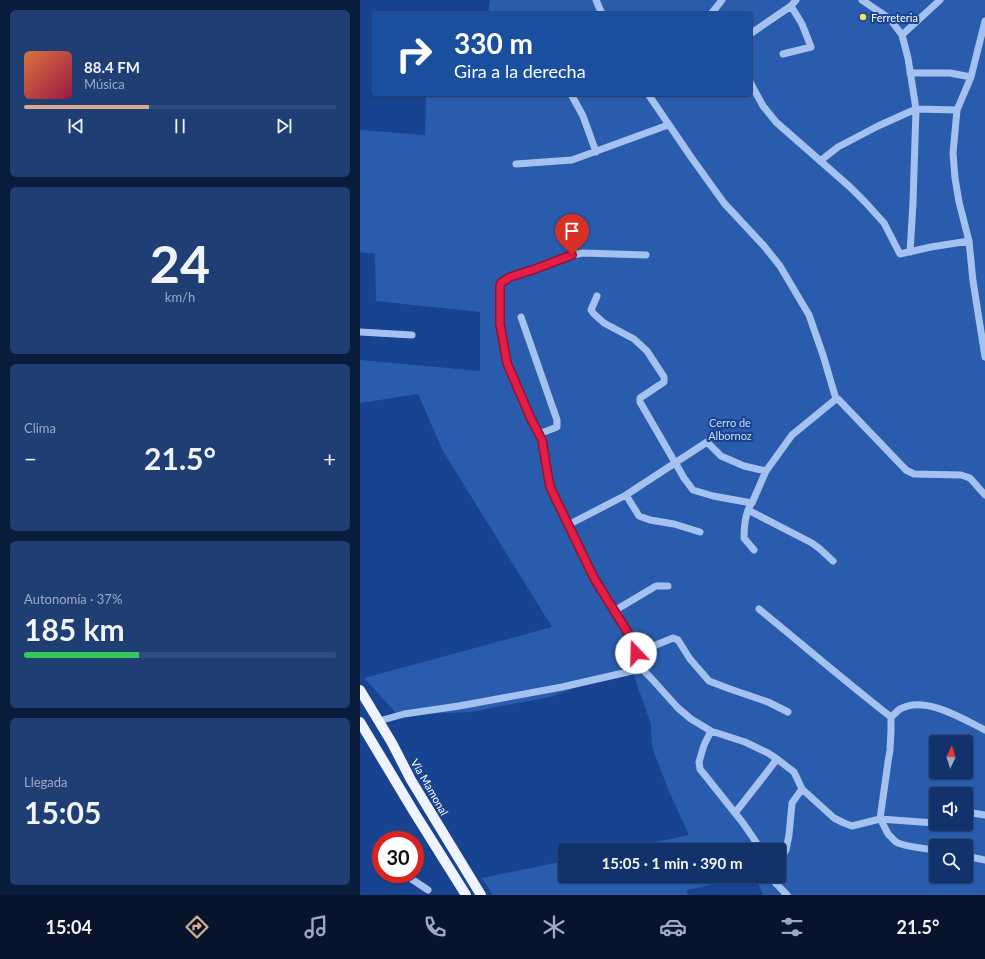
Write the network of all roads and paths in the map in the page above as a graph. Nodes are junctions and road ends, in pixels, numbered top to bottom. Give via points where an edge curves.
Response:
1 (596, 0) edge
2 (722, 0) edge
3 (796, 0) edge
4 (862, 0) edge
5 (940, 0) edge
6 (791, 6) junction
7 (601, 12) edge
8 (713, 12) edge
9 (985, 22) edge
10 (752, 33) edge
11 (902, 35) junction
12 (783, 54) dead end
13 (910, 74) junction
14 (971, 77) junction
15 (752, 86) edge
16 (572, 96) edge
17 (649, 96) edge
18 (916, 109) junction
19 (957, 110) junction
20 (668, 125) junction
21 (596, 152) junction
22 (820, 161) junction
23 (516, 164) dead end
24 (969, 241) junction
25 (910, 252) junction
26 (646, 255) dead end
27 (597, 296) dead end
28 (521, 317) dead end
29 (982, 323) edge
30 (360, 332) edge
31 (412, 335) dead end
32 (985, 357) edge
33 (836, 399) junction
34 (539, 434) junction
35 (675, 463) junction
36 (766, 471) junction
37 (985, 494) edge
38 (626, 495) junction
39 (752, 503) junction
40 (748, 510) junction
41 (568, 525) junction
42 (700, 532) dead end
43 (754, 550) dead end
44 (833, 561) dead end
45 (668, 586) dead end
46 (759, 609) dead end
47 (614, 611) junction
48 (636, 653) junction
49 (641, 669) junction
50 (360, 690) edge
51 (788, 712) dead end
52 (891, 718) junction
53 (379, 721) junction
54 (360, 722) edge
55 (985, 730) edge
56 (711, 731) junction
57 (777, 759) junction
58 (802, 789) junction
59 (735, 813) junction
60 (973, 813) edge
61 (985, 815) edge
62 (880, 819) junction
63 (929, 823) edge
64 (756, 843) edge
65 (929, 849) edge
66 (786, 850) edge
67 (973, 857) edge
68 (985, 860) edge
69 (418, 883) edge
70 (776, 883) edge
71 (428, 890) dead end
72 (466, 895) edge
73 (481, 895) edge
74 (787, 895) edge

1 - 7 street
2 - 8 street
3 - 6 street
4 - 11 street via 890,19
5 - 11 street
6 - 10 street
6 - 12 street via 811,47
9 - 14 street
11 - 13 street
13 - 14 street via 950,73
13 - 18 street
14 - 19 street
15 - 22 street via 763,106 776,122
16 - 21 street via 583,116
17 - 20 street
18 - 19 street
18 - 22 street via 838,147
18 - 25 street
19 - 24 street via 953,154 955,178 958,202
20 - 21 street
20 - 33 street via 724,203 764,246 783,272 809,315
21 - 23 street via 572,160
22 - 25 street via 855,192 884,223 899,253
24 - 25 street
24 - 29 street via 973,280
26 - 34 street via 572,255 510,277 501,283 500,324 507,363
27 - 35 street via 591,310 594,314 604,323 634,339 647,351 664,377 664,382 640,398 640,402
28 - 34 street via 557,420 557,426
29 - 32 street
30 - 31 street
33 - 36 street via 792,435
33 - 37 street via 906,470 914,474 961,475 970,478
34 - 41 street via 551,489
35 - 36 street via 708,442 721,456 744,466
35 - 38 street
35 - 39 street via 693,490
36 - 39 street
38 - 41 street
38 - 42 street via 639,516
39 - 40 street
40 - 43 street via 744,538
40 - 44 street via 812,543
41 - 47 street via 594,578
45 - 47 street via 656,586
46 - 52 street
47 - 48 street via 635,645
48 - 49 street
48 - 51 street via 673,638 678,640 709,681 768,702
49 - 53 street via 562,687 404,714
49 - 56 street via 678,708
50 - 53 main road, Vía Mamonal
52 - 55 street via 904,708 920,705 946,711
52 - 62 street via 890,750
53 - 73 main road, Vía Mamonal via 411,780
54 - 72 main road
56 - 57 street via 745,742
56 - 59 street via 698,762 700,769
57 - 58 street via 794,772
57 - 59 street
58 - 62 street via 834,818 844,823 852,826
58 - 66 street via 792,803
59 - 64 street
60 - 61 street
62 - 63 street
62 - 65 street via 896,842
67 - 68 street
69 - 71 street
70 - 74 street

